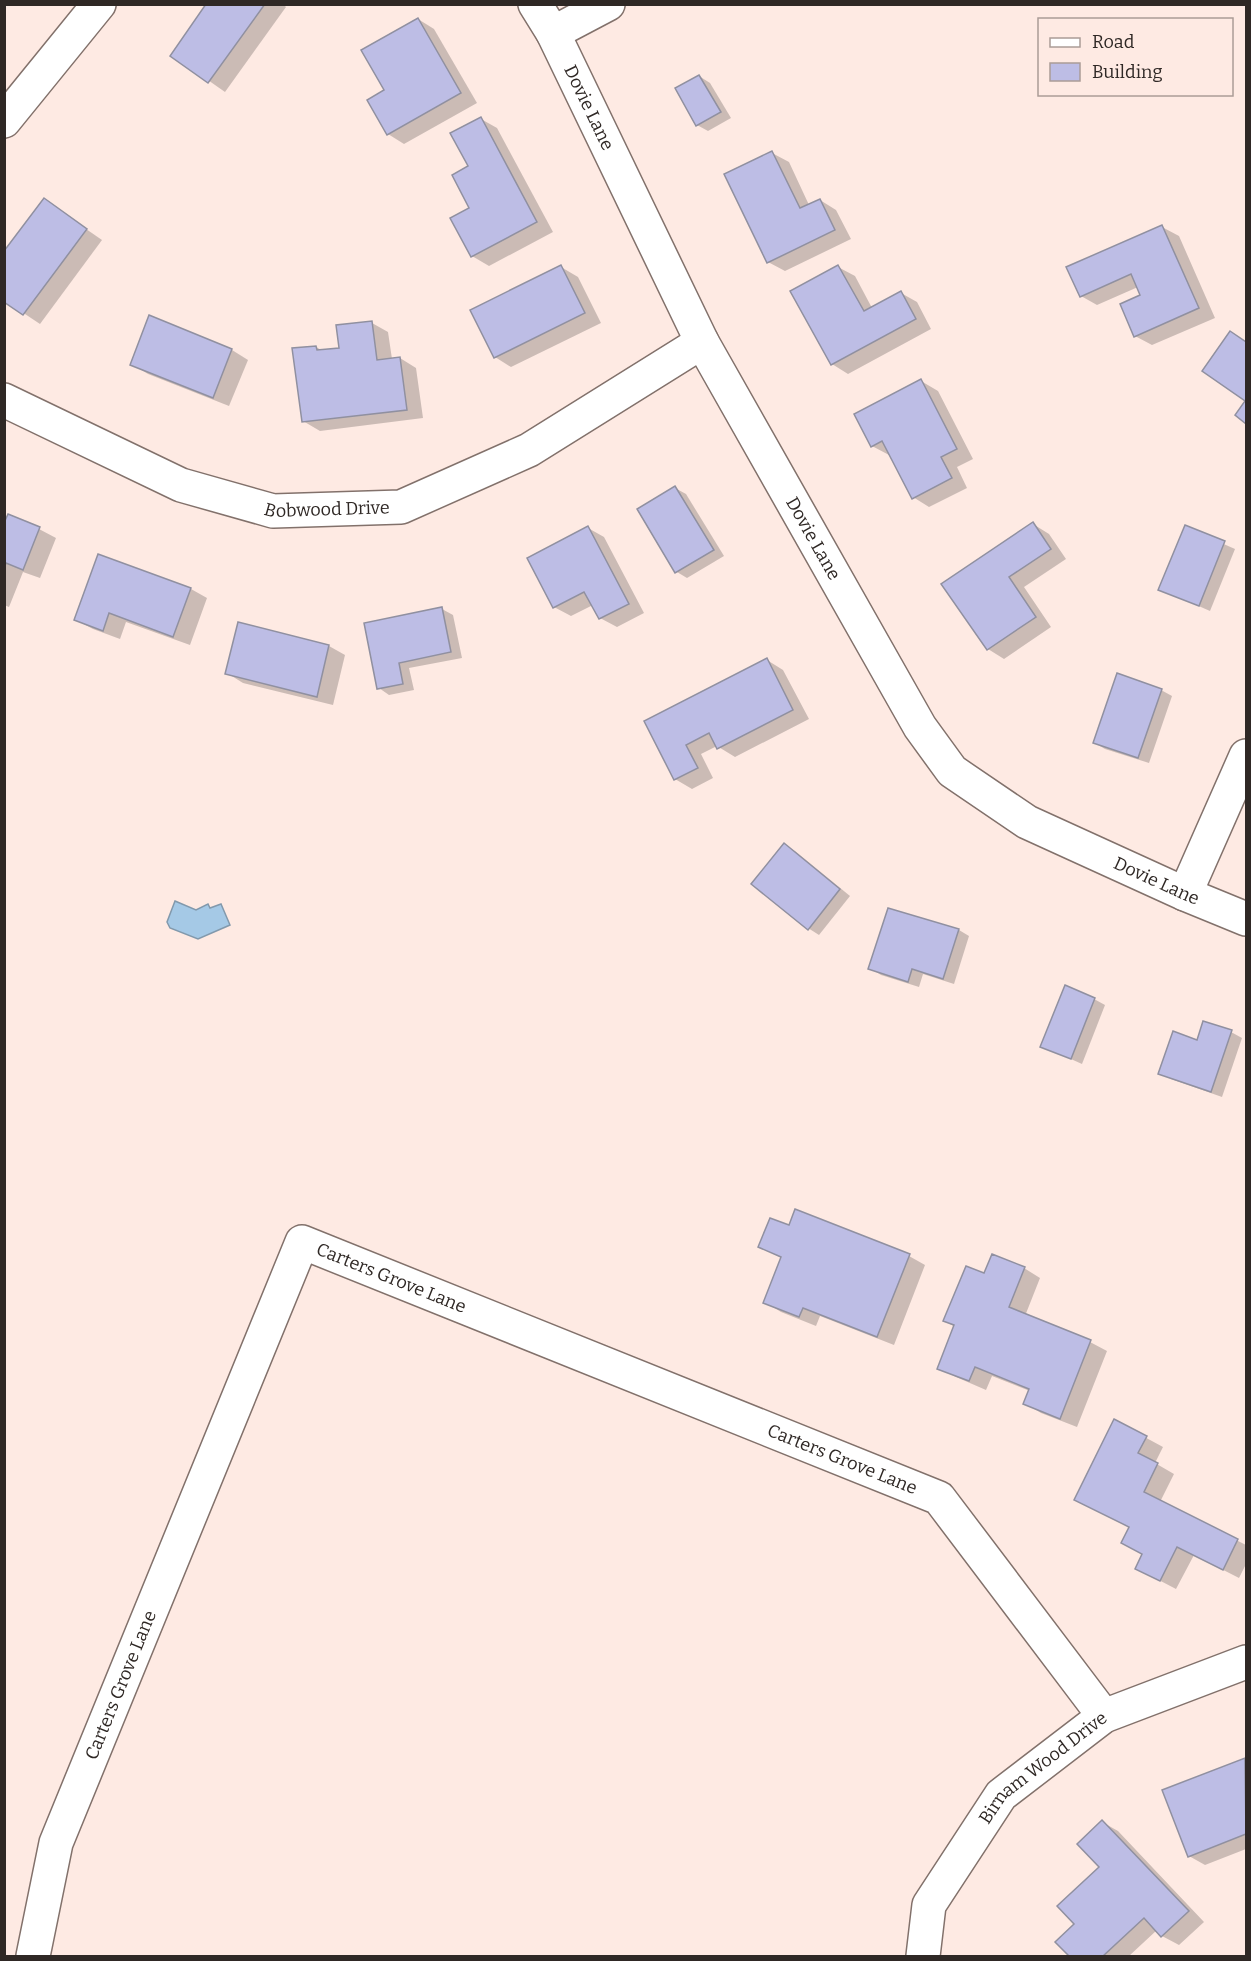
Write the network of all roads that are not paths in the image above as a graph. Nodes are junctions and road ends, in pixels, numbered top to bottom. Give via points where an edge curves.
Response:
1 (99, 4) edge
2 (535, 4) edge
3 (608, 4) edge
4 (554, 33) junction
5 (4, 121) edge
6 (702, 342) junction
7 (4, 400) edge
8 (1246, 756) edge
9 (1185, 894) junction
10 (1246, 919) edge
11 (1246, 1662) edge
12 (1104, 1716) junction
13 (33, 1956) edge
14 (923, 1956) edge

1 - 5 street
2 - 4 street, Dovie Lane
3 - 4 street
4 - 6 street, Dovie Lane
6 - 7 street, Bobwood Drive via 529,450 401,507 273,511 181,485
6 - 9 street, Dovie Lane via 920,727 952,771 1027,822
8 - 9 street
9 - 10 street, Dovie Lane
11 - 12 street, Birnam Wood Drive
12 - 13 street, Carters Grove Lane via 939,1498 302,1242 56,1843
12 - 14 street, Birnam Wood Drive via 1001,1795 929,1905

